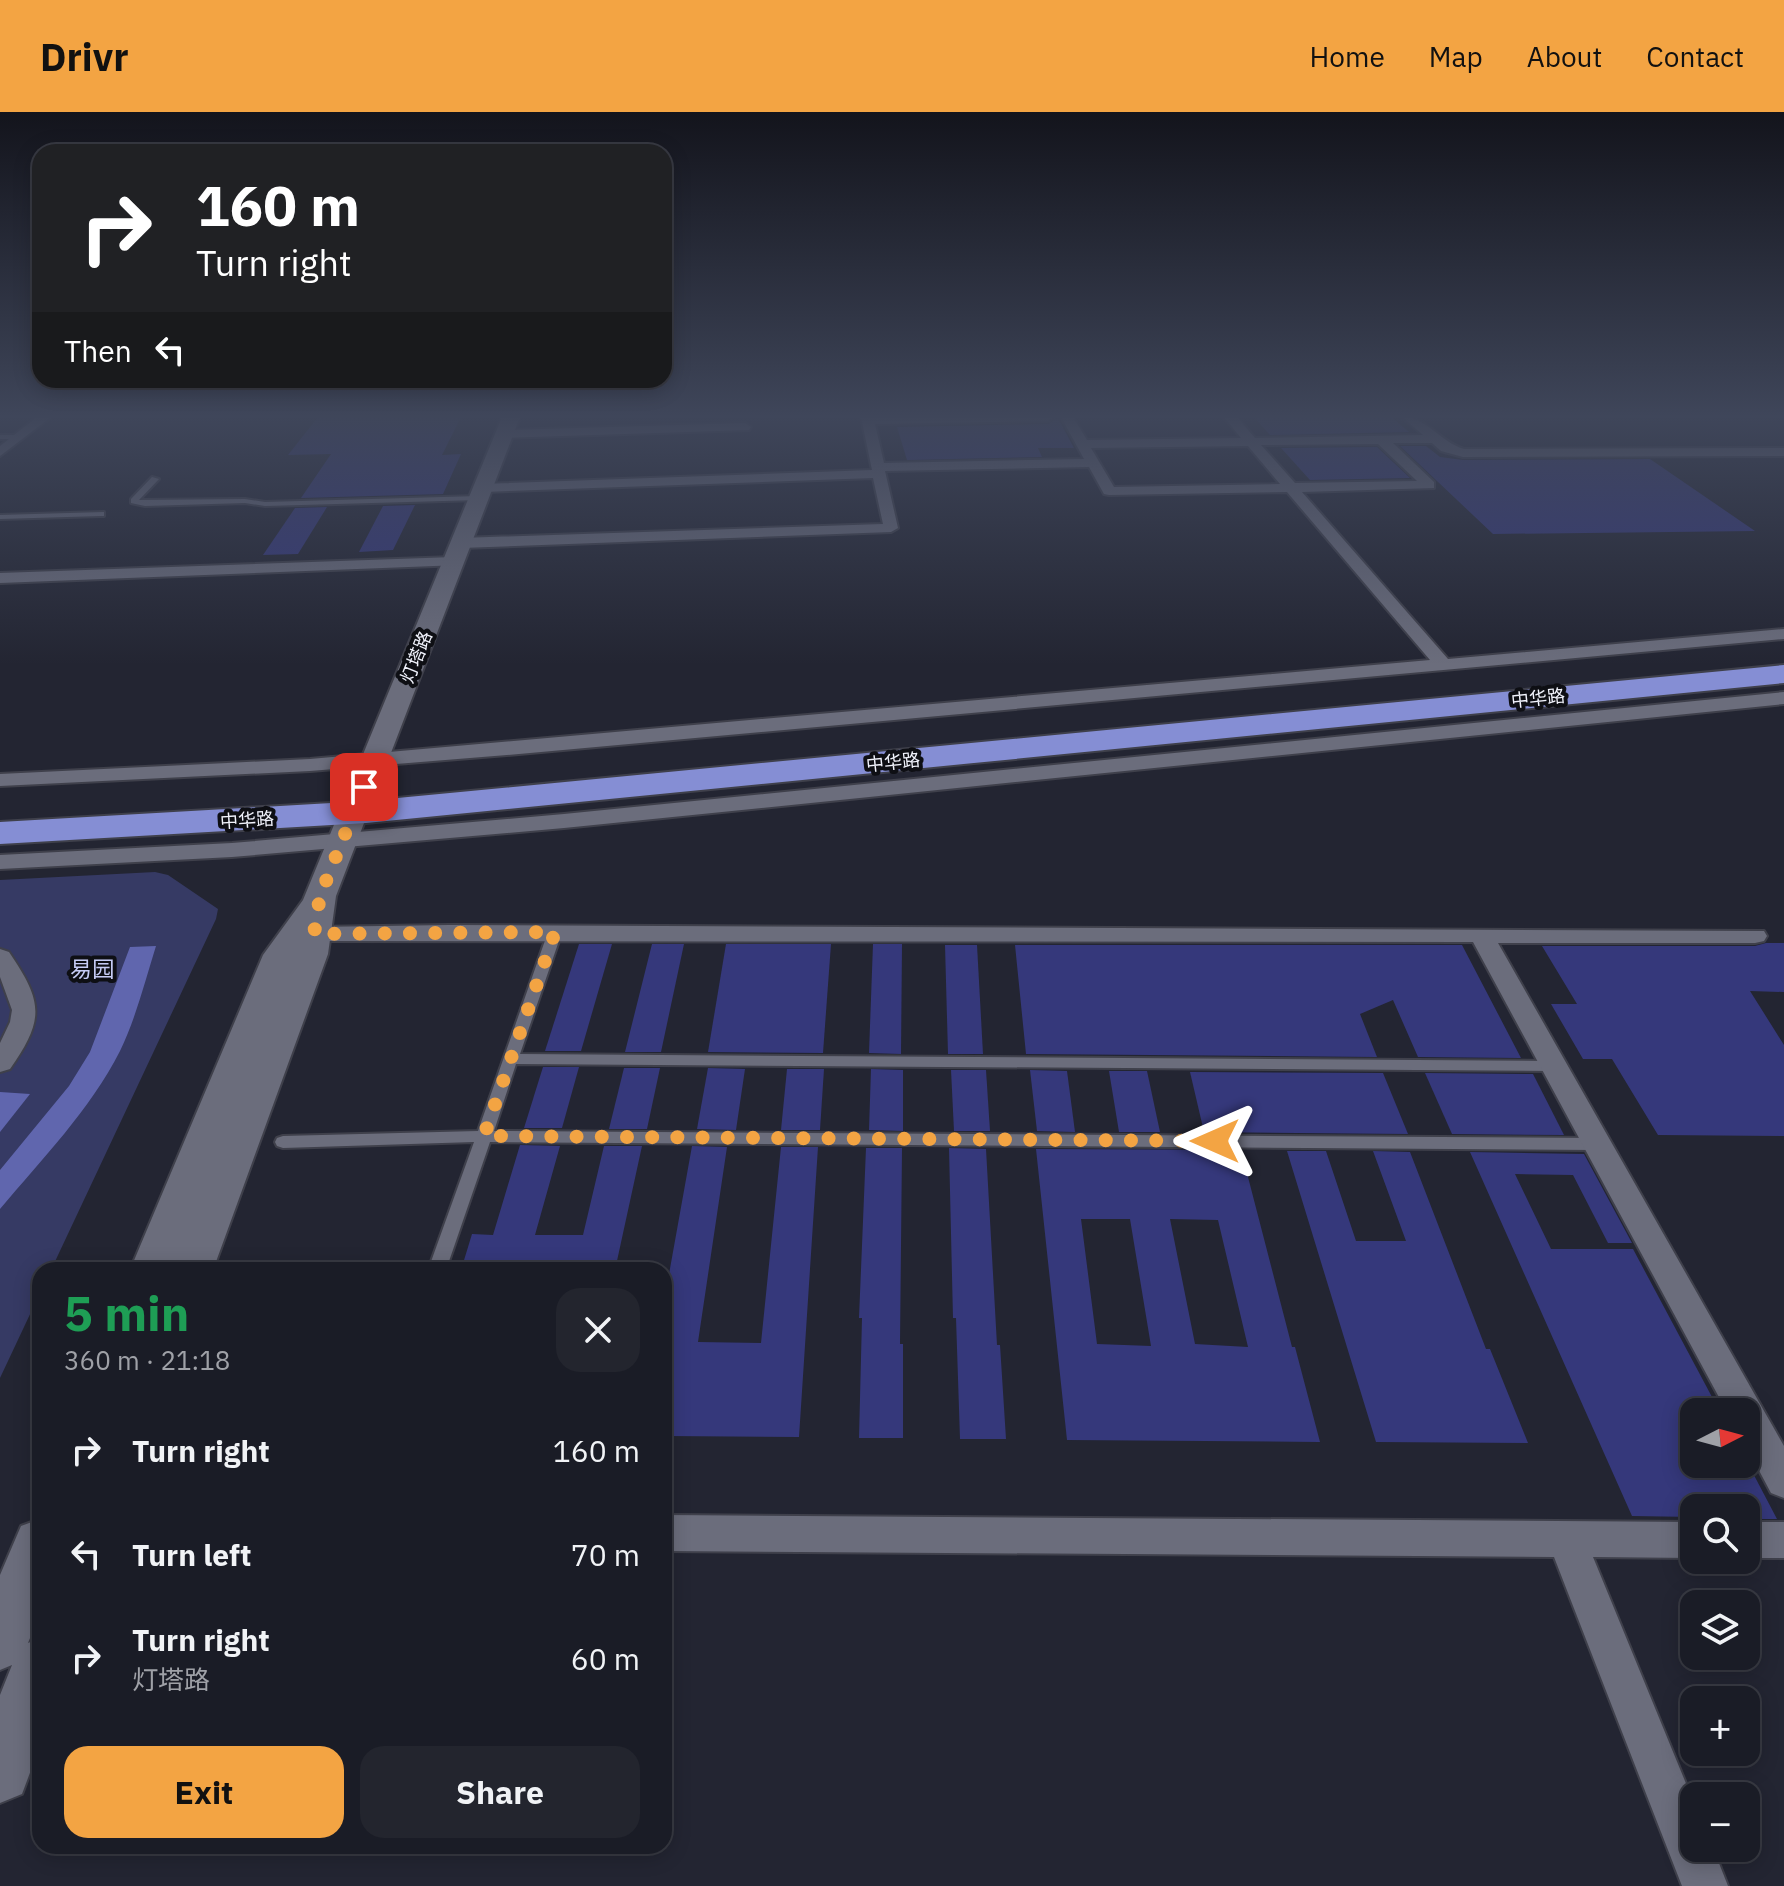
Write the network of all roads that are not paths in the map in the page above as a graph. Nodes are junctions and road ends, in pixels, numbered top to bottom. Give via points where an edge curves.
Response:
1 (135, 500) edge
2 (348, 500) edge
3 (478, 500) edge
4 (885, 500) edge
5 (1300, 500) edge
6 (101, 514) dead end
7 (0, 517) edge
8 (458, 552) junction
9 (0, 578) edge
10 (1784, 634) edge
11 (1784, 653) edge
12 (1444, 665) junction
13 (1784, 674) edge
14 (1784, 698) edge
15 (0, 780) edge
16 (359, 800) junction
17 (0, 807) edge
18 (0, 833) edge
19 (0, 862) edge
20 (320, 896) junction
21 (555, 932) junction
22 (314, 934) junction
23 (1481, 935) junction
24 (1755, 936) dead end
25 (0, 957) edge
26 (511, 1059) junction
27 (0, 1063) edge
28 (1554, 1066) junction
29 (484, 1136) junction
30 (283, 1142) dead end
31 (1597, 1144) junction
32 (155, 1262) edge
33 (194, 1262) edge
34 (440, 1262) edge
35 (1738, 1398) edge
36 (1760, 1437) edge
37 (1784, 1481) edge
38 (672, 1533) edge
39 (1566, 1539) junction
40 (1680, 1540) edge
41 (1760, 1540) edge
42 (1784, 1540) edge
43 (32, 1564) edge
44 (0, 1642) edge
45 (32, 1688) edge
46 (0, 1772) edge
47 (1705, 1886) edge

1 - 2 lane via 265,504
3 - 8 street, 灯塔路
4 - 8 street via 891,528
5 - 12 street
6 - 7 lane
8 - 9 street
8 - 16 street, 灯塔路
10 - 12 street
11 - 16 highway, 中华路
12 - 16 street
13 - 16 highway, 中华路
14 - 16 street via 564,821
15 - 16 street
16 - 17 highway, 中华路
16 - 18 highway, 中华路
16 - 19 street via 232,850
16 - 20 street, 灯塔路
20 - 22 street, 灯塔路
20 - 32 street, 灯塔路 via 280,955
21 - 22 street
21 - 23 street
21 - 26 lane
22 - 33 street, 灯塔路 via 311,954
23 - 24 street
23 - 28 street
25 - 27 street via 27,1003 21,1035
26 - 28 lane
26 - 29 lane
28 - 31 street
29 - 30 lane
29 - 31 lane
29 - 34 lane
31 - 35 street
36 - 37 street
38 - 39 street
39 - 40 street
39 - 47 street
41 - 42 street
43 - 44 street
45 - 46 street

